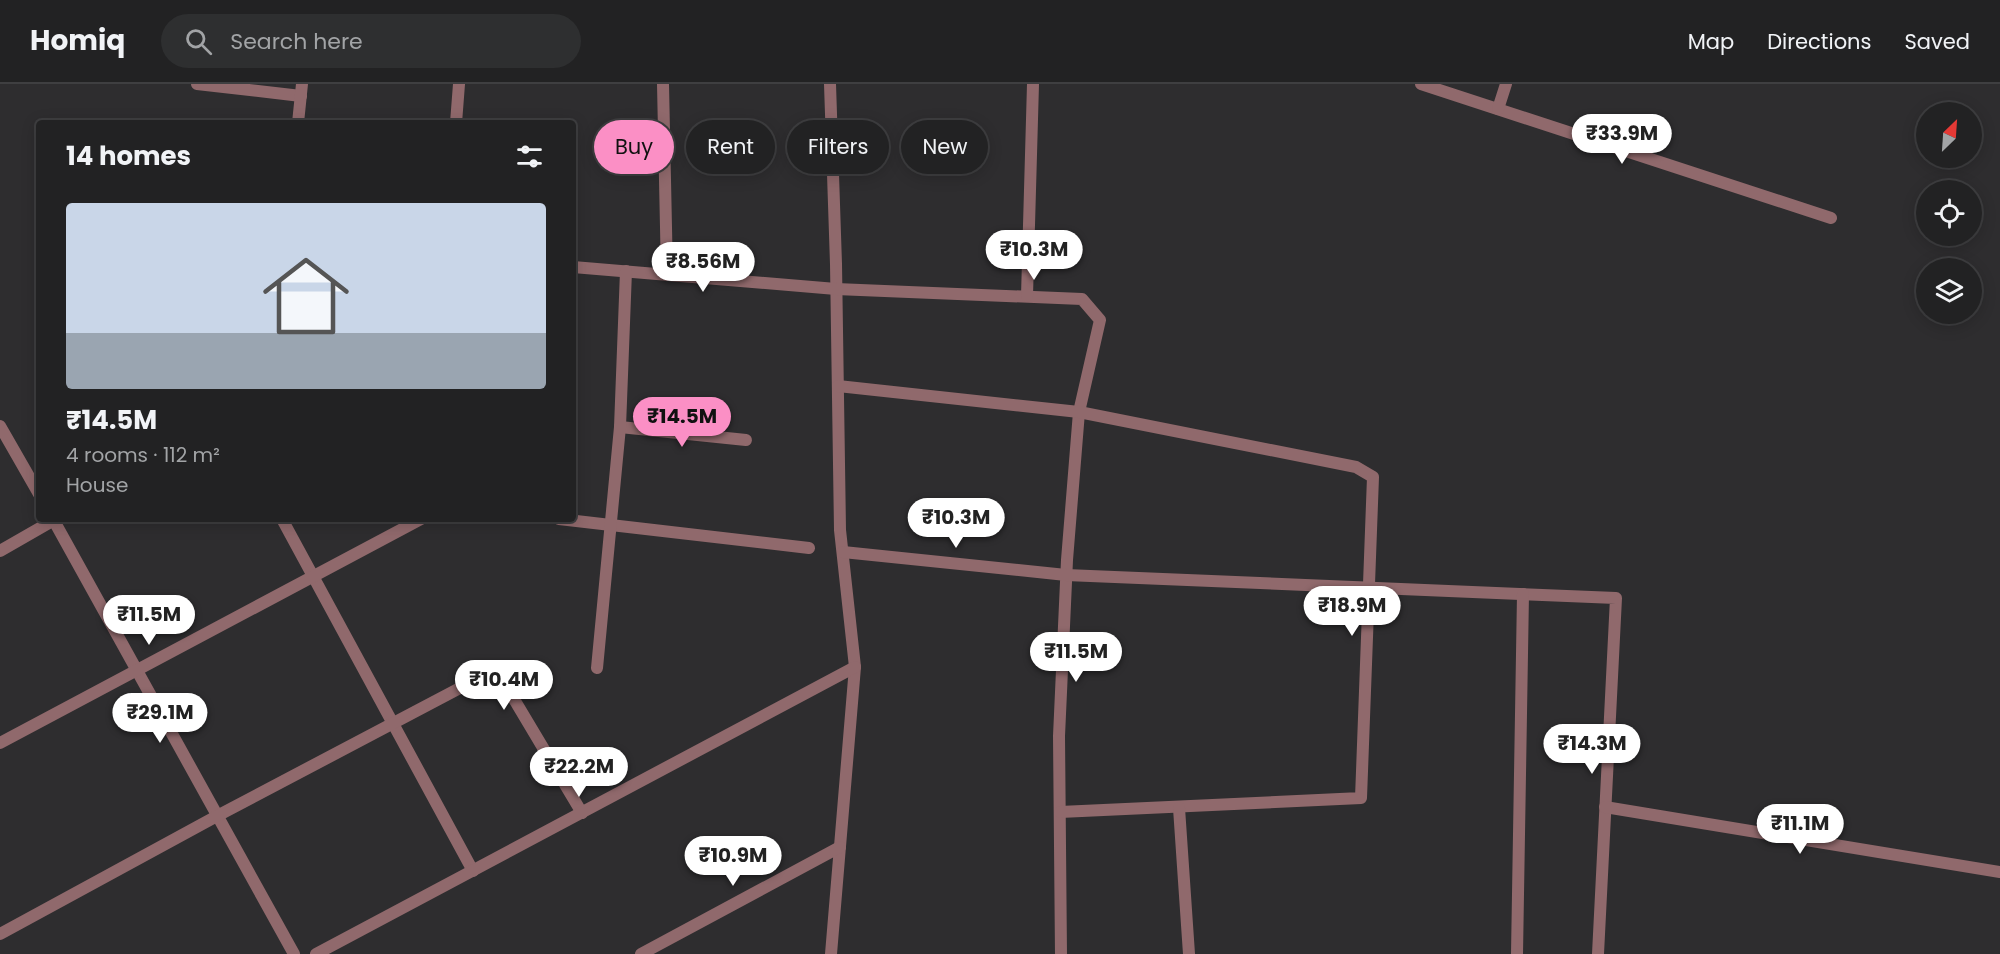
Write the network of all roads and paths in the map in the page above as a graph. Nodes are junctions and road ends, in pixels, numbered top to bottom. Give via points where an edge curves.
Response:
1 (197, 84) edge
2 (459, 84) edge
3 (663, 84) edge
4 (830, 84) edge
5 (1032, 84) edge
6 (1421, 84) edge
7 (1506, 84) edge
8 (301, 90) edge
9 (1498, 109) junction
10 (298, 120) edge
11 (456, 120) edge
12 (1831, 218) dead end
13 (576, 267) edge
14 (626, 271) junction
15 (667, 275) junction
16 (836, 289) junction
17 (1027, 296) junction
18 (838, 386) junction
19 (1079, 412) junction
20 (0, 426) edge
21 (620, 427) junction
22 (747, 440) dead end
23 (36, 489) edge
24 (576, 521) edge
25 (50, 522) edge
26 (54, 522) edge
27 (284, 522) edge
28 (415, 522) edge
29 (611, 525) junction
30 (809, 548) dead end
31 (0, 551) edge
32 (843, 552) junction
33 (1066, 575) junction
34 (313, 576) junction
35 (1368, 587) junction
36 (1523, 594) junction
37 (855, 667) junction
38 (597, 668) dead end
39 (137, 670) junction
40 (393, 724) junction
41 (0, 743) edge
42 (1605, 807) junction
43 (1179, 808) junction
44 (1060, 812) junction
45 (582, 813) junction
46 (217, 816) junction
47 (840, 847) junction
48 (473, 871) junction
49 (2000, 872) edge
50 (0, 934) edge
51 (294, 954) edge
52 (316, 954) edge
53 (641, 954) edge
54 (831, 954) edge
55 (1062, 954) edge
56 (1189, 954) edge
57 (1517, 954) edge
58 (1598, 954) edge

1 - 8 street
2 - 11 street
3 - 15 street
4 - 16 street
5 - 17 street
6 - 9 street
7 - 9 street
8 - 10 street
9 - 12 street
13 - 14 street
14 - 15 street
14 - 21 street
15 - 16 street
16 - 17 street
16 - 18 street
17 - 19 street via 1082,299 1100,320
18 - 19 street
18 - 32 street
19 - 33 street
19 - 35 street via 1356,468 1373,477
20 - 23 street
21 - 22 street
21 - 29 street
24 - 29 street
25 - 31 street
26 - 39 street
27 - 34 street
28 - 34 street
29 - 30 street
29 - 38 street
32 - 33 street
32 - 37 street
33 - 35 street
33 - 44 street
34 - 39 street
34 - 40 street
35 - 36 street
35 - 43 street via 1361,798
36 - 42 street via 1616,598
36 - 57 street
37 - 45 street
37 - 47 street
39 - 41 street
39 - 46 street
40 - 45 street via 496,669
40 - 46 street
40 - 48 street
42 - 49 street
42 - 58 street
43 - 44 street
43 - 56 street
44 - 55 street
45 - 48 street
46 - 50 street
46 - 51 street
47 - 53 street
47 - 54 street
48 - 52 street

